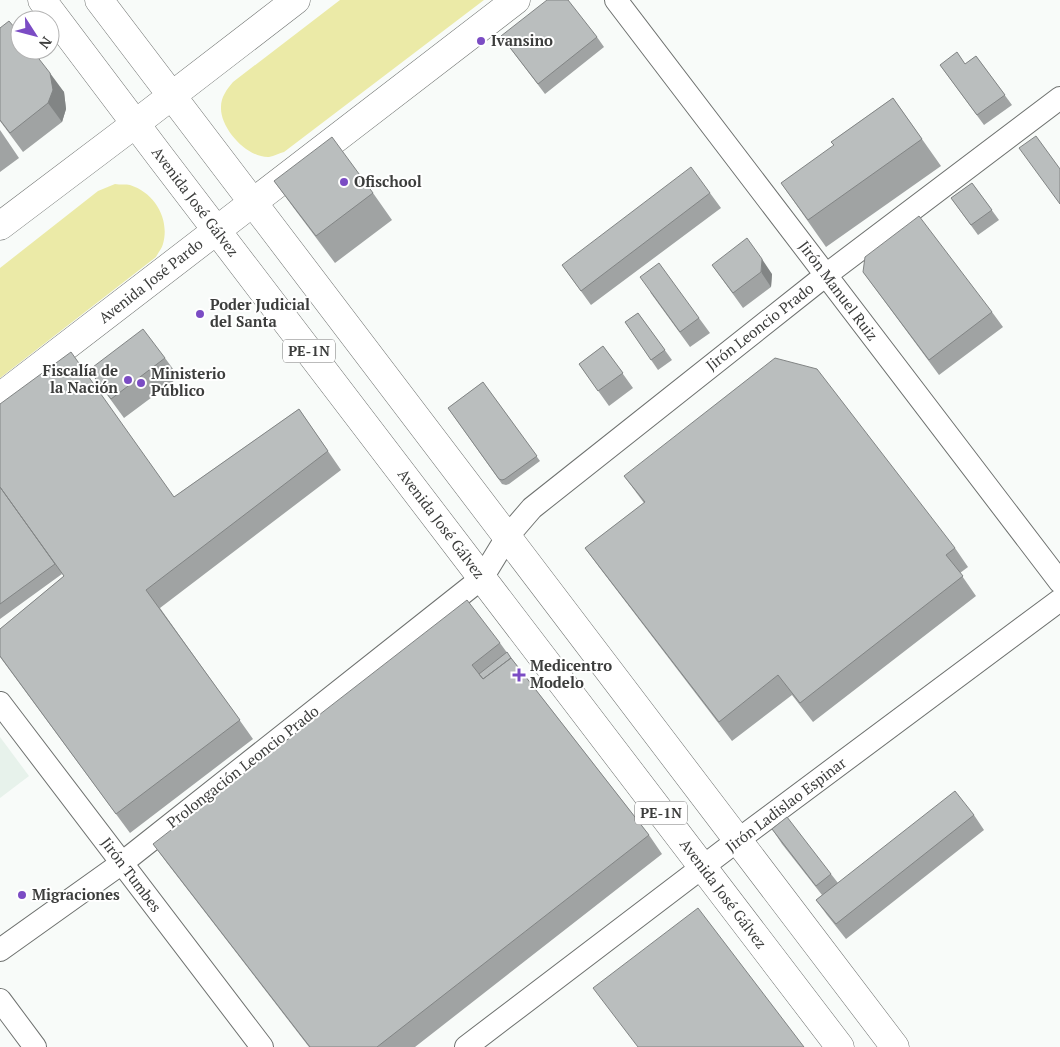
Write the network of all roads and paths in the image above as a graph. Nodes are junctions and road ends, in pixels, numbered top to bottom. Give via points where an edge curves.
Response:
1 (42, 0) edge
2 (99, 0) edge
3 (296, 0) edge
4 (516, 0) edge
5 (616, 0) edge
6 (172, 95) junction
7 (1060, 98) edge
8 (135, 124) junction
9 (253, 202) junction
10 (0, 226) edge
11 (216, 230) junction
12 (826, 276) junction
13 (0, 397) edge
14 (507, 536) junction
15 (482, 578) junction
16 (1060, 582) edge
17 (1060, 600) edge
18 (0, 703) edge
19 (738, 840) junction
20 (122, 863) junction
21 (703, 867) junction
22 (0, 950) edge
23 (0, 1000) edge
24 (34, 1047) edge
25 (262, 1047) edge
26 (466, 1047) edge
27 (840, 1047) edge
28 (896, 1047) edge

1 - 8 main road, Avenida José Gálvez / PE-1N
2 - 6 main road, PE-1N
3 - 6 main road
4 - 9 main road, Avenida José Pardo
5 - 12 street, Jirón Manuel Ruiz
6 - 8 main road
6 - 9 main road, PE-1N
7 - 12 street, Jirón Leoncio Prado
8 - 10 main road
8 - 11 main road, Avenida José Gálvez / PE-1N
9 - 11 main road, Avenida José Pardo
9 - 14 main road, PE-1N
11 - 13 main road, Avenida José Pardo
11 - 15 main road, Avenida José Gálvez / PE-1N
12 - 14 street, Jirón Leoncio Prado via 532,508
12 - 16 street, Jirón Manuel Ruiz
14 - 15 street, Jirón Leoncio Prado
14 - 19 main road, PE-1N
15 - 20 street, Prolongación Leoncio Prado
15 - 21 main road, Avenida José Gálvez / PE-1N
17 - 19 street, Jirón Ladislao Espinar
18 - 20 street, Jirón Tumbes
19 - 21 street, Jirón Ladislao Espinar
19 - 28 main road, PE-1N
20 - 22 street, Prolongación Leoncio Prado
20 - 25 street, Jirón Tumbes
21 - 26 street, Jirón Ladislao Espinar
21 - 27 main road, Avenida José Gálvez / PE-1N
23 - 24 street

